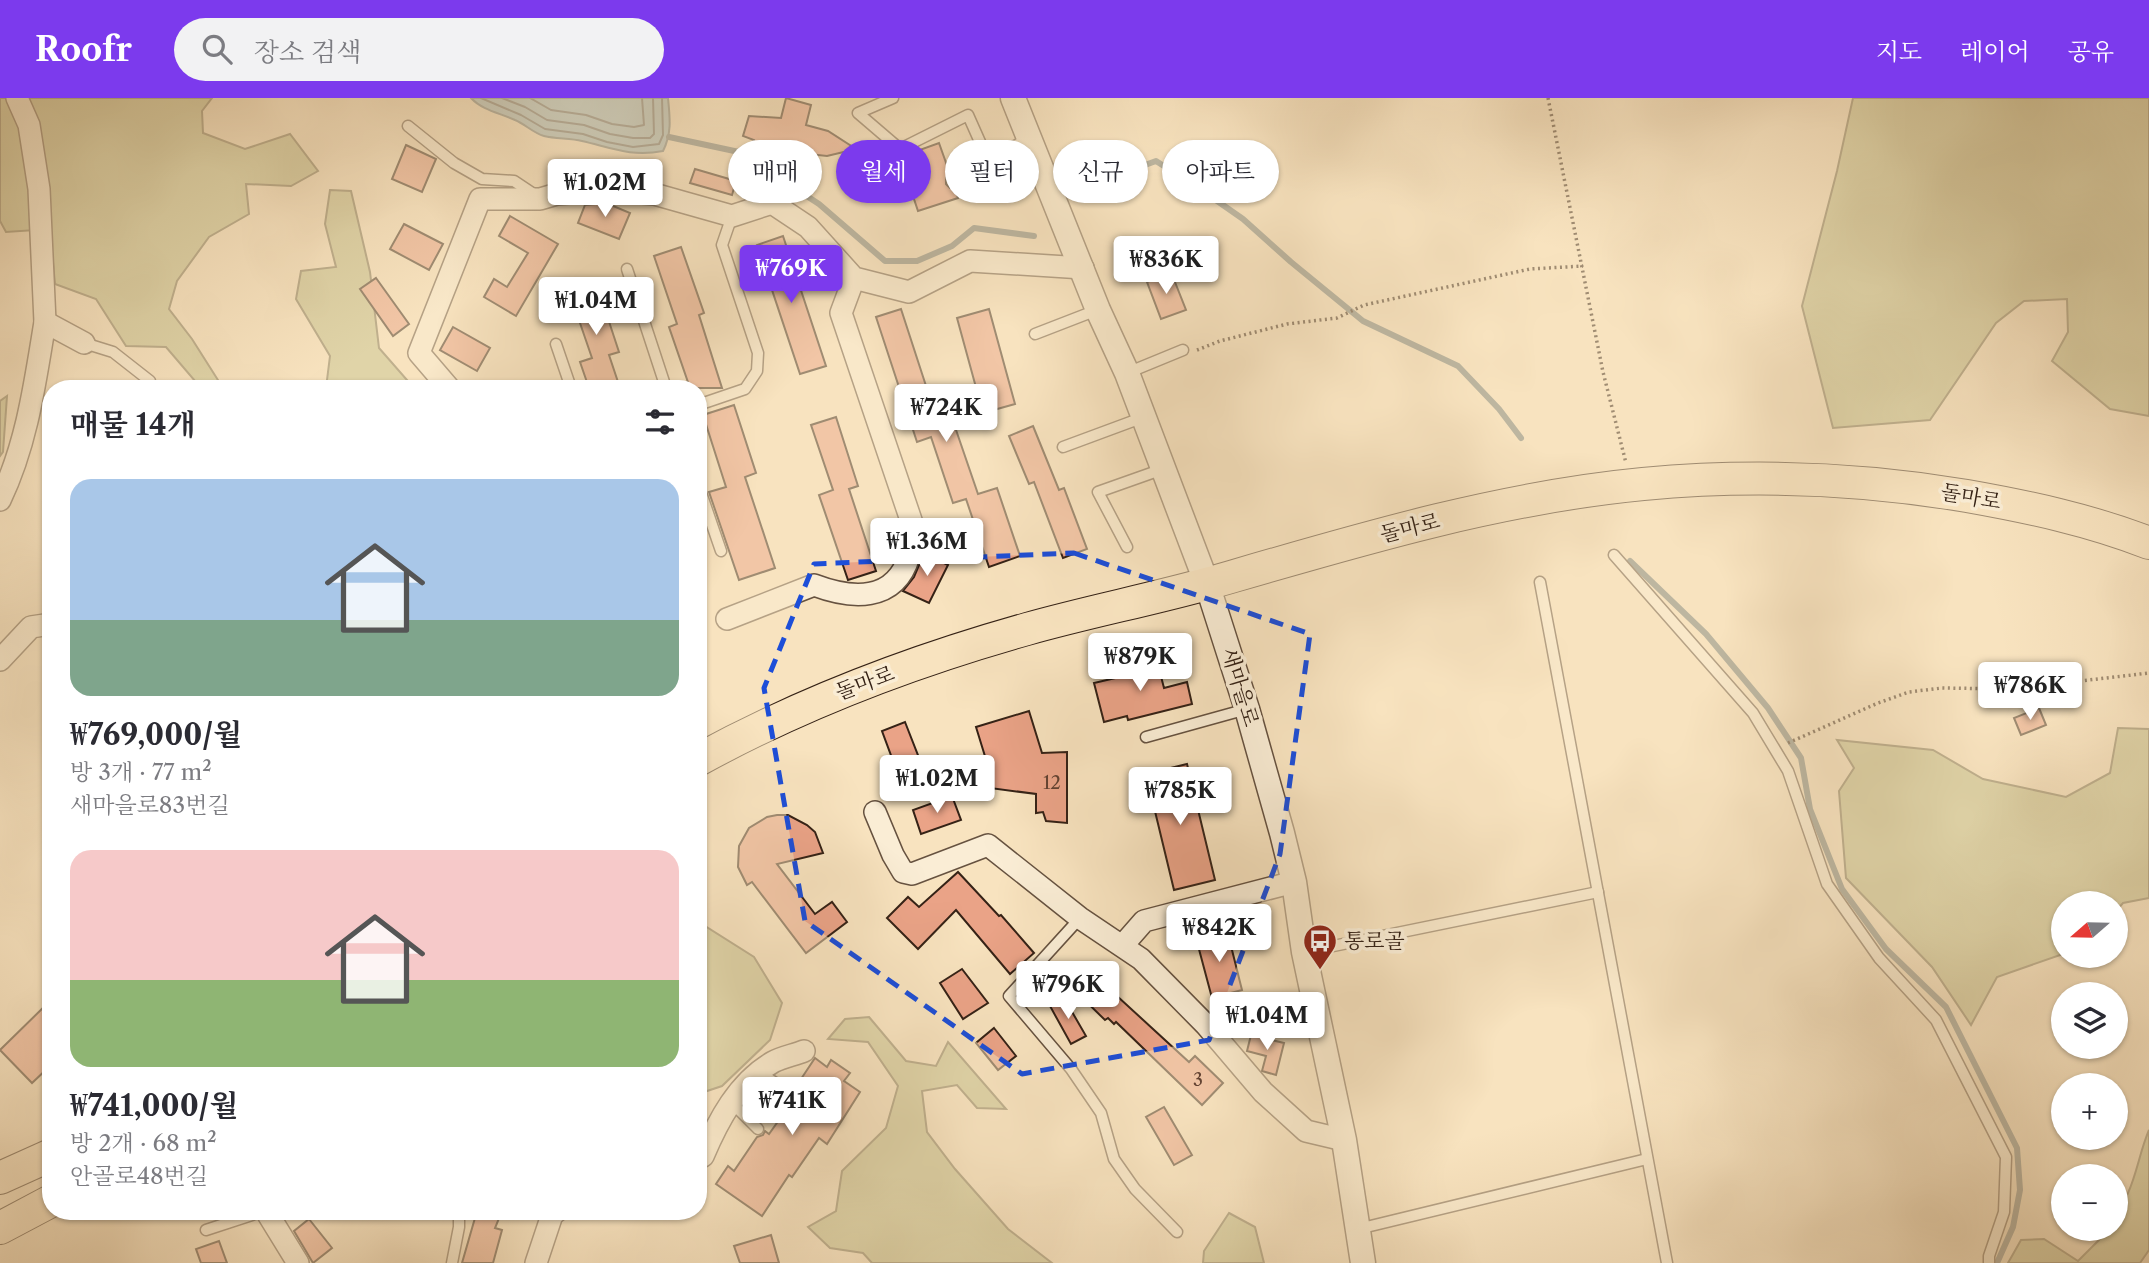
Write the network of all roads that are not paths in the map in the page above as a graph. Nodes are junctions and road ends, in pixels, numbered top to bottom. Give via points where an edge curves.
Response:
1 (17, 98) edge
2 (893, 98) edge
3 (1013, 98) edge
4 (408, 126) dead end
5 (1029, 138) junction
6 (979, 140) edge
7 (1025, 140) edge
8 (540, 199) junction
9 (732, 216) junction
10 (1083, 268) junction
11 (627, 269) dead end
12 (854, 278) junction
13 (1098, 310) junction
14 (45, 321) junction
15 (1035, 334) dead end
16 (84, 343) joint
17 (556, 344) dead end
18 (1183, 349) road end
19 (1127, 373) junction
20 (149, 380) edge
21 (442, 380) edge
22 (568, 380) edge
23 (663, 380) edge
24 (707, 402) edge
25 (1144, 417) junction
26 (1063, 447) dead end
27 (1163, 469) junction
28 (0, 500) edge
29 (707, 510) edge
30 (2149, 542) edge
31 (1127, 547) dead end
32 (721, 551) dead end
33 (1614, 555) dead end
34 (1540, 582) dead end
35 (1207, 584) junction
36 (727, 619) dead end
37 (42, 625) edge
38 (0, 660) edge
39 (1247, 709) junction
40 (1146, 737) dead end
41 (707, 755) edge
42 (875, 812) dead end
43 (1294, 882) junction
44 (1598, 892) junction
45 (1080, 918) junction
46 (1123, 945) junction
47 (1304, 952) junction
48 (804, 1051) dead end
49 (760, 1073) junction
50 (789, 1092) dead end
51 (730, 1101) junction
52 (758, 1129) dead end
53 (42, 1138) edge
54 (1344, 1139) junction
55 (707, 1148) edge
56 (0, 1155) edge
57 (42, 1159) edge
58 (1647, 1159) junction
59 (0, 1178) edge
60 (42, 1186) edge
61 (42, 1206) edge
62 (0, 1207) edge
63 (237, 1220) edge
64 (271, 1220) edge
65 (459, 1220) edge
66 (550, 1220) edge
67 (0, 1228) edge
68 (1358, 1229) junction
69 (206, 1230) dead end
70 (1177, 1232) dead end
71 (298, 1263) edge
72 (452, 1263) edge
73 (536, 1263) edge
74 (1363, 1263) edge
75 (1667, 1263) edge
76 (1989, 1263) edge

1 - 14 street via 29,125 39,189
2 - 6 lane via 858,113 900,149 968,115
3 - 5 street, 새마을로
4 - 8 lane via 482,179 514,181
5 - 7 lane
5 - 10 street, 새마을로
8 - 9 street via 607,190 654,194
8 - 21 street via 480,199 419,353
9 - 12 street via 772,203 808,227
9 - 24 lane via 722,245 758,353 757,371 745,389
10 - 12 street via 970,261 909,292
10 - 13 street, 새마을로
11 - 23 lane
12 - 36 street via 841,313 914,529 909,557 899,577 874,594 837,594 814,585
13 - 15 lane
13 - 19 street, 새마을로
14 - 16 street
14 - 28 street via 31,410
16 - 20 lane via 113,352
17 - 22 lane
18 - 19 lane
19 - 25 street, 새마을로
25 - 26 lane
25 - 27 street, 새마을로
27 - 31 lane via 1098,492
27 - 35 street, 새마을로
29 - 32 lane
30 - 35 main road, 돌마로 via 2076,518 1941,492 1743,478 1632,485 1554,496 1384,534
33 - 76 lane via 1753,713 1788,771 1827,884 1879,958 1936,1020 2006,1157 2004,1212
34 - 44 lane
35 - 39 street, 새마을로
35 - 41 main road, 돌마로 via 1026,629 848,688
37 - 38 street via 31,627
39 - 40 lane
39 - 43 street, 새마을로
42 - 45 street via 903,872 912,874 988,845
43 - 46 street via 1144,921
43 - 47 street, 새마을로
44 - 47 lane
44 - 58 lane
45 - 46 street
45 - 70 lane via 1009,996 1071,1069 1101,1113 1114,1159 1135,1189
46 - 54 street via 1306,1131
47 - 54 street, 새마을로
48 - 49 street via 773,1062
49 - 50 lane
49 - 51 street
51 - 52 lane
51 - 55 street
53 - 56 main road
54 - 68 street, 새마을로
57 - 59 main road
58 - 68 lane
58 - 75 lane
60 - 62 main road
61 - 67 main road
63 - 69 lane
64 - 71 street
65 - 72 lane
66 - 73 street
68 - 74 street, 새마을로

